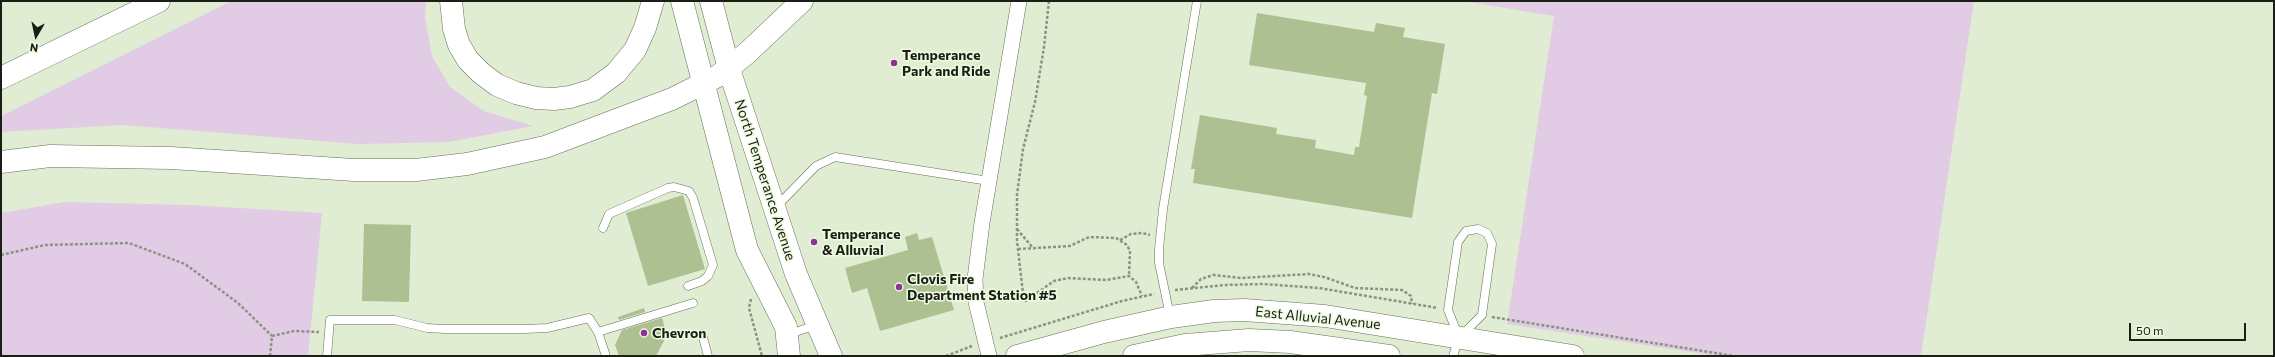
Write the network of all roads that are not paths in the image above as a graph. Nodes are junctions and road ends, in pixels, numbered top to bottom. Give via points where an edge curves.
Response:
1 (159, 1) edge
2 (451, 1) edge
3 (653, 1) edge
4 (682, 1) edge
5 (710, 1) edge
6 (802, 1) edge
7 (1019, 1) edge
8 (1197, 1) edge
9 (729, 69) junction
10 (1, 78) edge
11 (702, 84) junction
12 (1, 162) edge
13 (989, 181) junction
14 (773, 209) junction
15 (603, 228) dead end
16 (688, 286) dead end
17 (693, 303) dead end
18 (1170, 317) junction
19 (817, 325) junction
20 (598, 332) junction
21 (702, 334) dead end
22 (788, 334) junction
23 (1456, 347) edge
24 (1186, 350) edge
25 (327, 356) edge
26 (606, 356) edge
27 (708, 356) edge
28 (789, 356) edge
29 (831, 356) edge
30 (989, 356) edge
31 (1017, 356) edge
32 (1134, 356) edge
33 (1389, 356) edge
34 (1573, 356) edge

1 - 10 main road
2 - 3 main road via 454,29 459,45 468,60 481,73 497,85 516,93 554,99 593,90 616,73 635,50
4 - 11 main road
5 - 9 main road, North Temperance Avenue
6 - 9 main road
7 - 13 street
8 - 18 lane via 1160,236 1159,263
9 - 11 main road
9 - 14 main road, North Temperance Avenue
11 - 12 main road via 672,99 545,147 467,164 416,170 354,170 156,157 50,156
11 - 22 main road via 748,250
13 - 14 lane via 835,157 816,166
13 - 30 street via 975,279 976,302
14 - 19 main road, North Temperance Avenue
15 - 16 lane via 609,214 668,188 689,191 712,265 708,276
17 - 20 lane
18 - 23 main road, East Alluvial Avenue via 1214,311 1274,311 1325,316
18 - 31 main road, East Alluvial Avenue via 1110,330
19 - 22 lane
19 - 29 main road, North Temperance Avenue
20 - 25 lane via 589,318 547,328 525,329 433,328 395,320 330,320
20 - 26 lane
21 - 27 lane
22 - 28 main road
23 - 23 lane via 1482,315 1492,244 1487,233 1478,229 1466,231 1458,242 1448,310
23 - 34 main road, East Alluvial Avenue
24 - 32 main road, East Alluvial Avenue
24 - 33 main road, East Alluvial Avenue via 1249,340 1290,342

